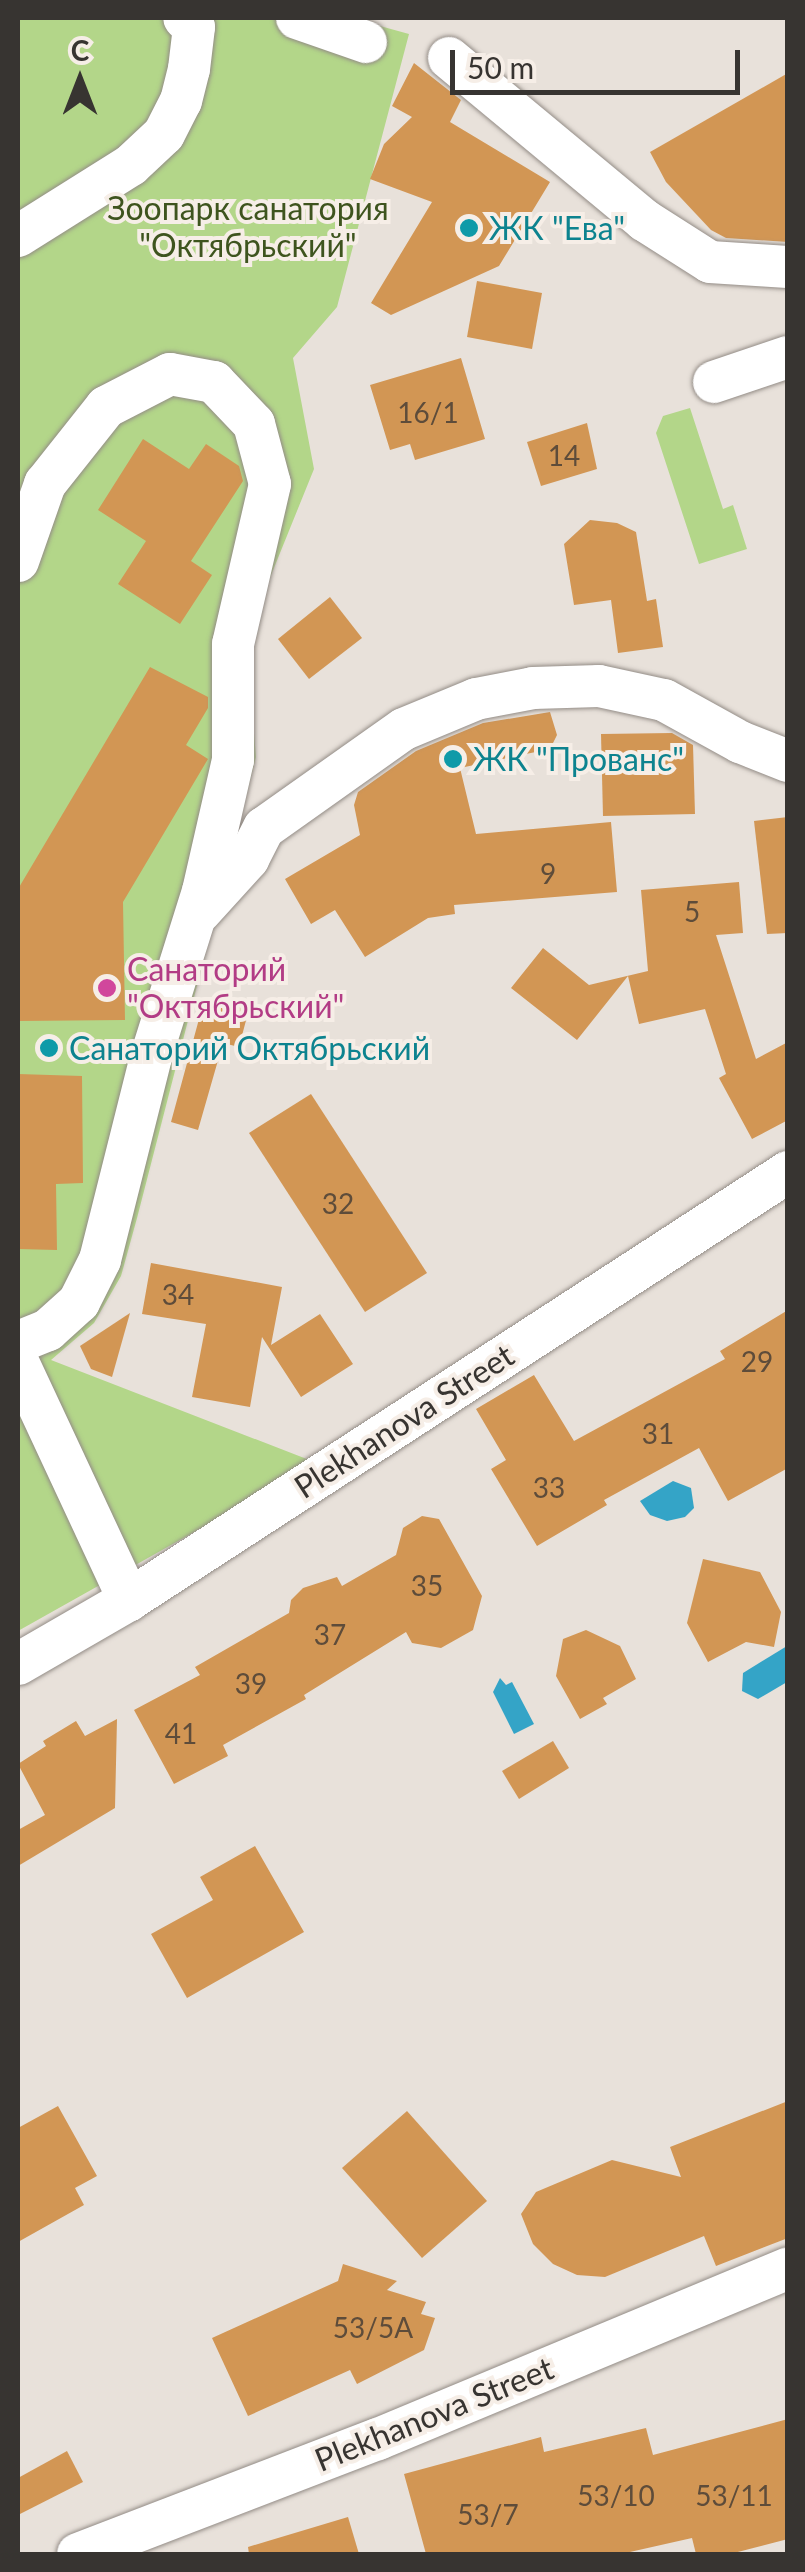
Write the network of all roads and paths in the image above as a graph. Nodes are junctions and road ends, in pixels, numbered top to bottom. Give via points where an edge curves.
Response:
1 (184, 18) edge
2 (297, 18) edge
3 (366, 42) dead end
4 (449, 58) dead end
5 (18, 236) edge
6 (788, 267) edge
7 (788, 357) edge
8 (714, 382) dead end
9 (18, 560) edge
10 (788, 761) edge
11 (195, 916) junction
12 (788, 1172) edge
13 (18, 1342) edge
14 (18, 1362) edge
15 (129, 1600) junction
16 (18, 1664) edge
17 (788, 2268) edge
18 (78, 2554) edge

1 - 5 street via 194,27 189,69 164,134 131,165
2 - 3 street
4 - 6 street via 644,220 710,262
7 - 8 street
9 - 11 street via 45,484 106,407 170,374 214,382 254,424 270,484 233,644 233,760
10 - 11 street via 664,700 598,686 476,699 404,729 264,828 248,859
11 - 13 street via 100,1260 79,1302 48,1330
12 - 15 street, Plekhanova Street
14 - 15 street
15 - 16 street, Plekhanova Street
17 - 18 street, Plekhanova Street via 378,2439

